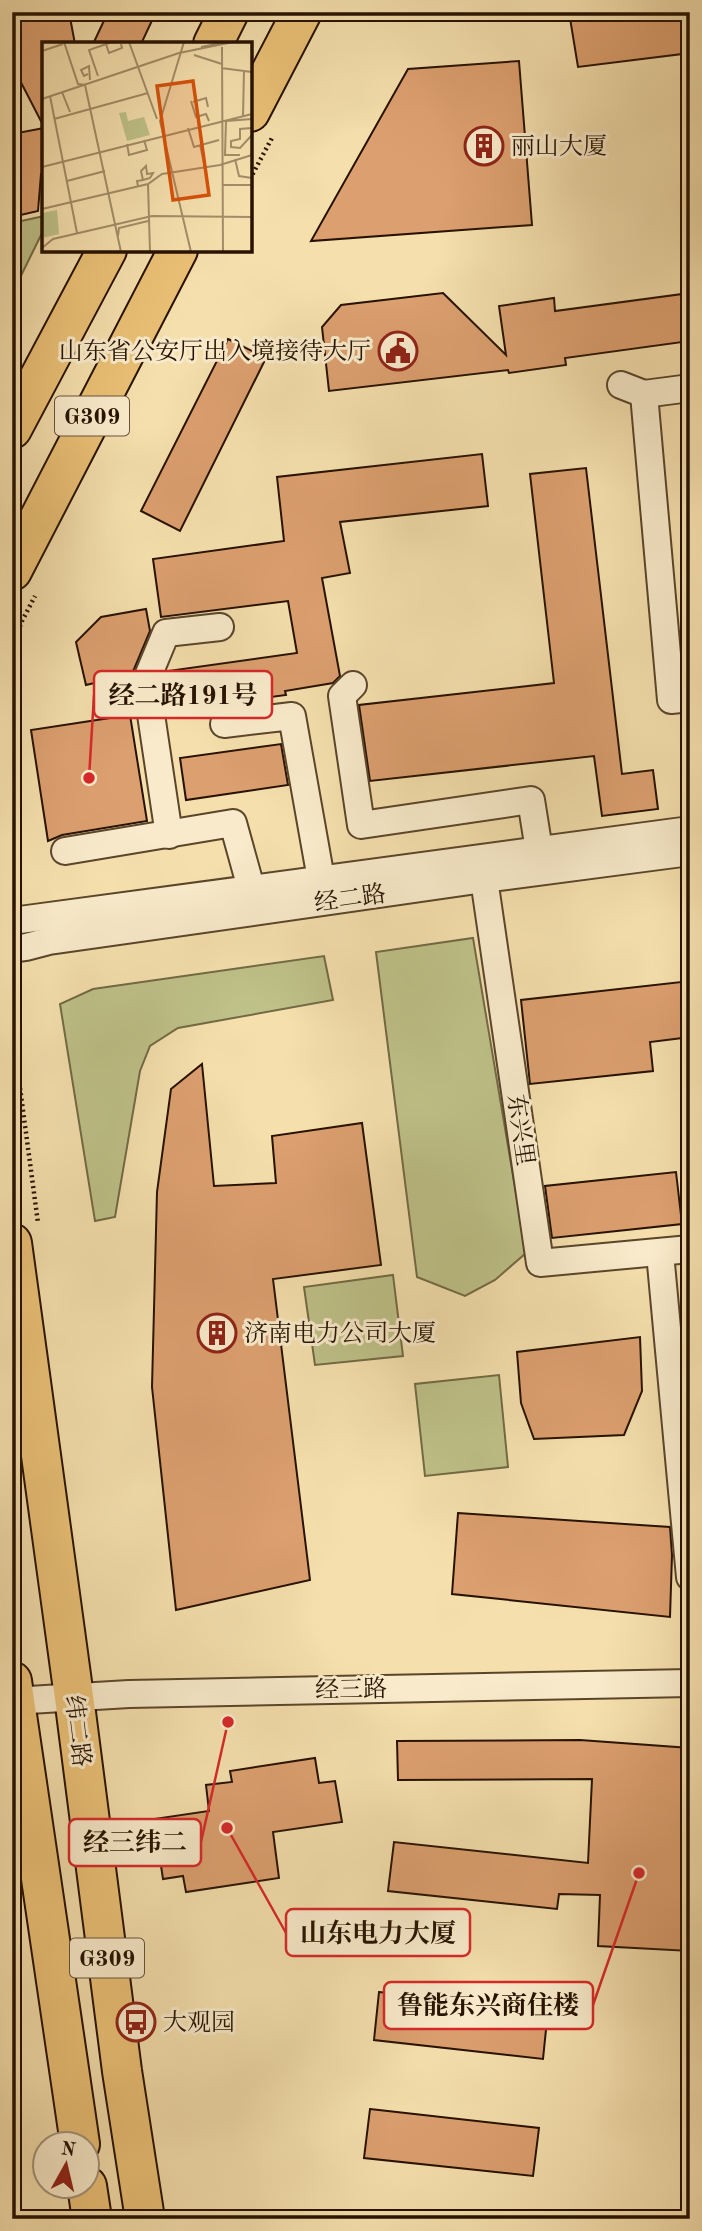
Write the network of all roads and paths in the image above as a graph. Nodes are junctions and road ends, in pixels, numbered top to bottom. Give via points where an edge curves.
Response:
1 (229, 12) edge
2 (302, 12) edge
3 (214, 42) edge
4 (252, 108) edge
5 (106, 252) edge
6 (177, 252) edge
7 (690, 388) edge
8 (12, 429) edge
9 (12, 571) edge
10 (220, 627) dead end
11 (353, 685) dead end
12 (690, 698) edge
13 (224, 724) dead end
14 (690, 830) edge
15 (169, 835) junction
16 (540, 850) junction
17 (65, 851) dead end
18 (690, 852) edge
19 (321, 879) junction
20 (484, 879) junction
21 (251, 888) junction
22 (12, 921) edge
23 (12, 949) edge
24 (12, 1243) edge
25 (690, 1249) edge
26 (660, 1253) junction
27 (690, 1577) edge
28 (690, 1683) edge
29 (13, 1694) edge
30 (74, 1697) junction
31 (78, 2130) edge
32 (89, 2200) edge
33 (92, 2219) edge
34 (145, 2219) edge

1 - 3 highway
2 - 4 highway
5 - 8 highway, G309
6 - 9 highway, G309
7 - 12 street via 632,389 671,700
10 - 15 street via 166,633 146,681
11 - 16 street via 342,696 361,825 531,800
13 - 19 street via 292,716
14 - 16 street, 经二路
15 - 17 street
15 - 21 street via 233,823
16 - 19 street, 经二路
18 - 20 street, 经二路
19 - 21 street, 经二路
20 - 23 street, 经二路
20 - 26 street, 东兴里 via 540,1263
21 - 22 street, 经二路
24 - 30 highway, 纬二路 / G309
25 - 26 street, 东兴里
26 - 27 street
28 - 30 street, 经三路
29 - 30 street, 经三路
29 - 31 highway, G309
30 - 34 highway, 纬二路 / G309
32 - 33 highway

